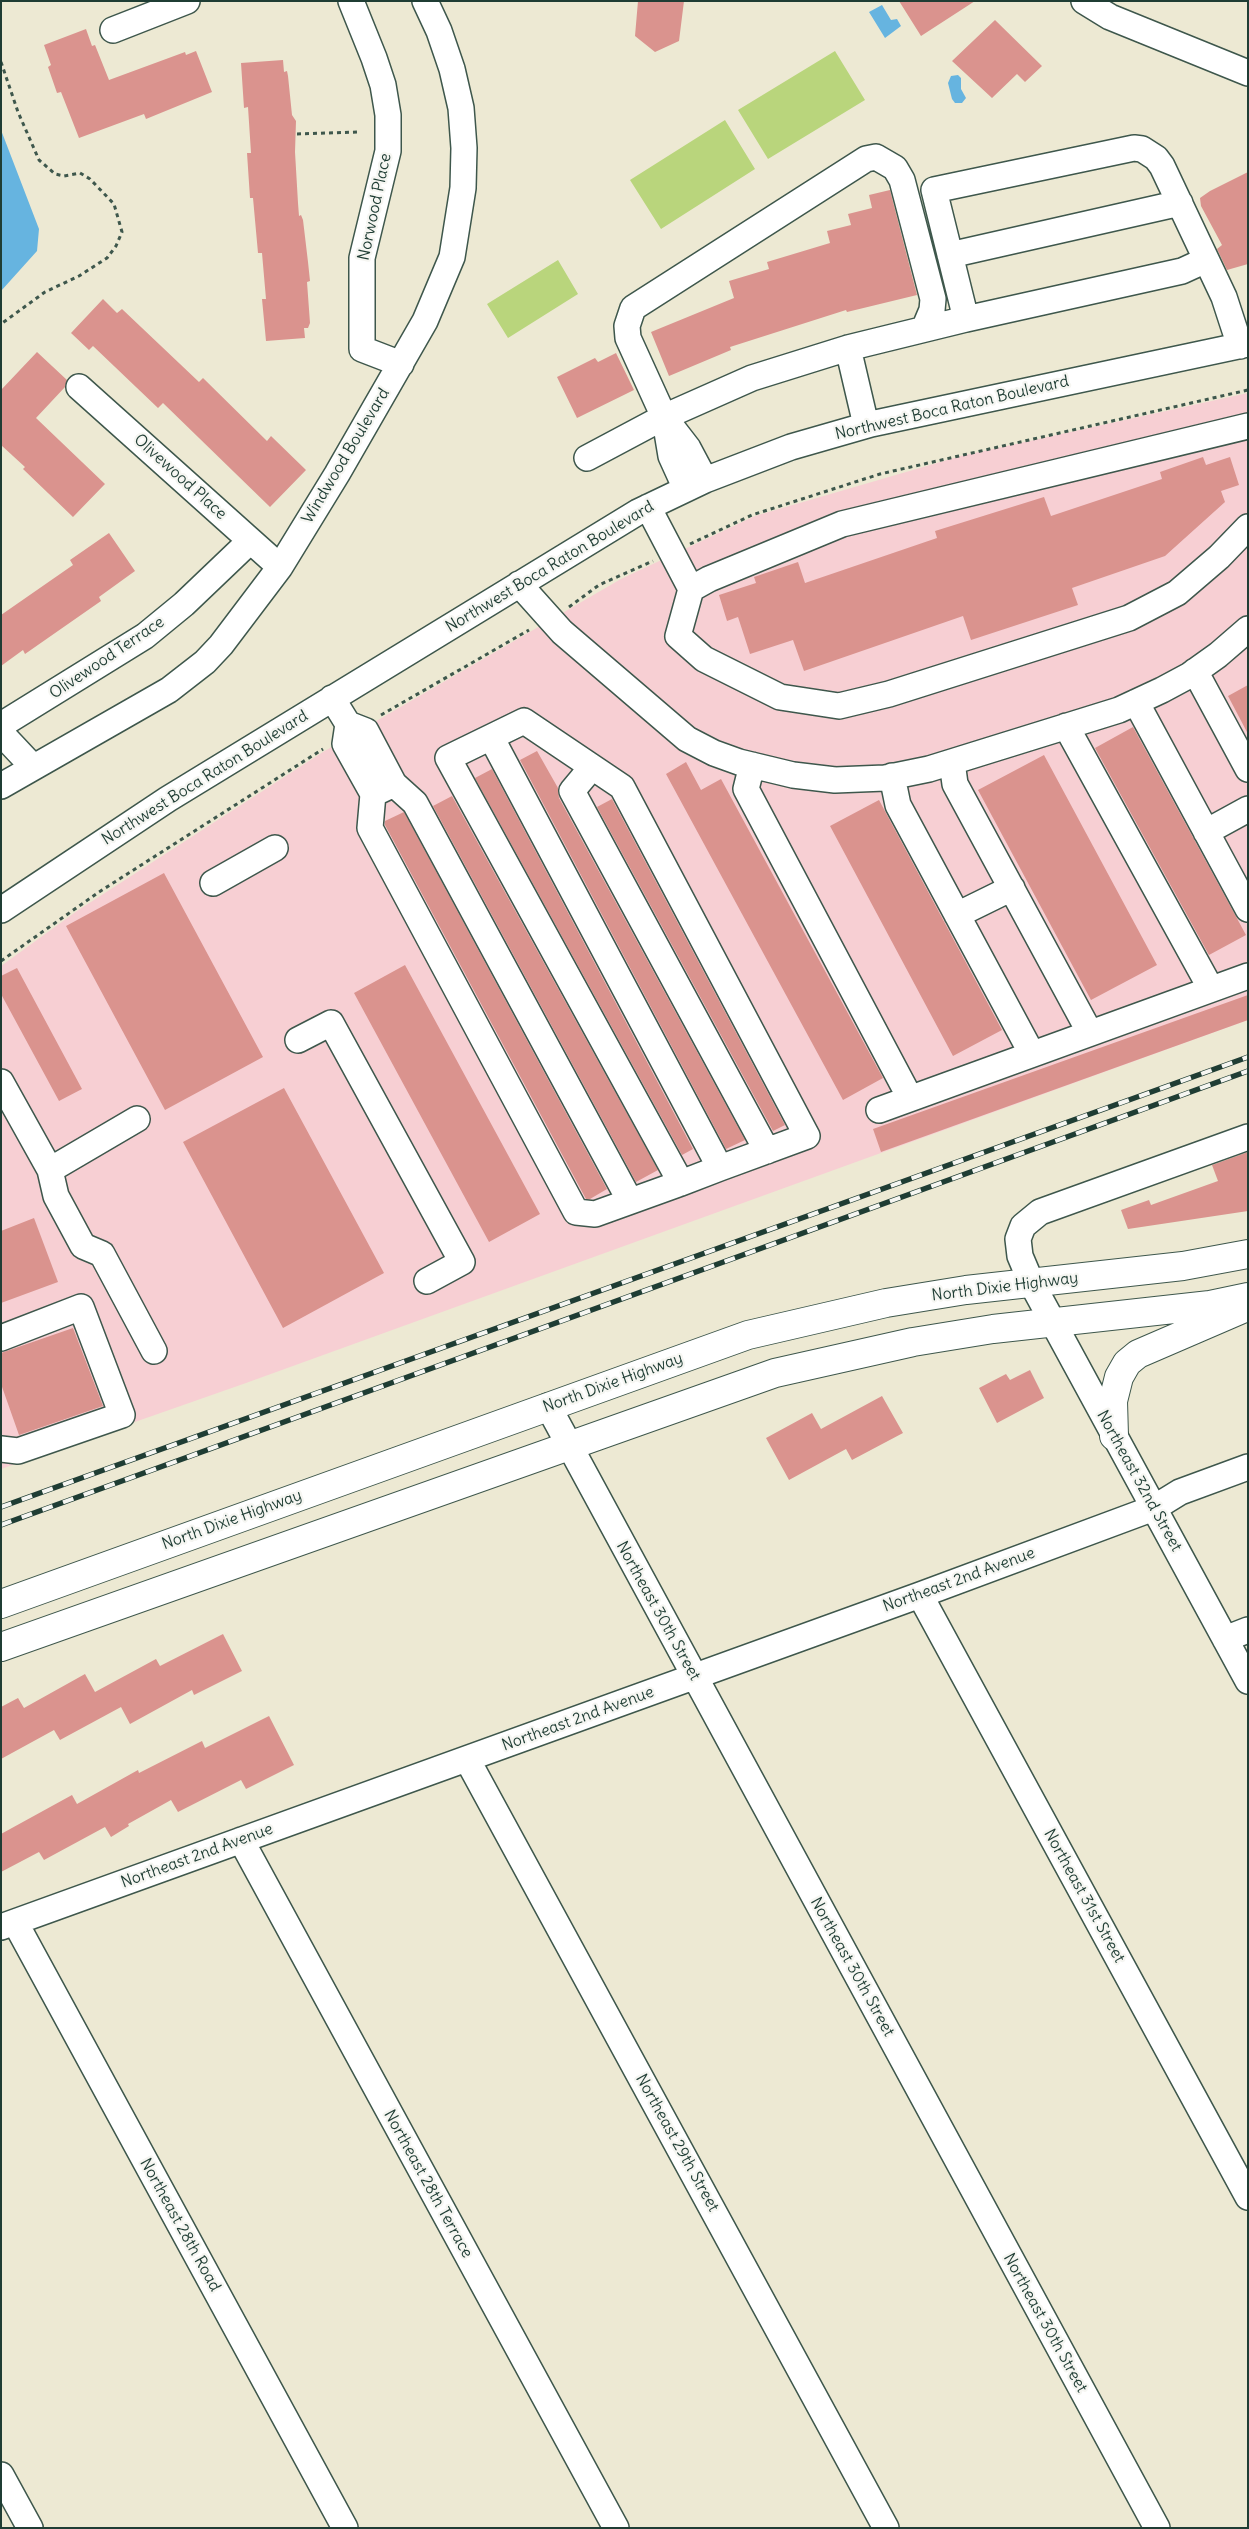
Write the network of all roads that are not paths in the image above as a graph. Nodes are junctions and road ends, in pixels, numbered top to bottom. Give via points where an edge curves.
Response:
1 (187, 1) edge
2 (351, 1) edge
3 (425, 1) edge
4 (1084, 1) edge
5 (113, 30) dead end
6 (1248, 73) edge
7 (1180, 203) junction
8 (950, 255) junction
9 (1206, 260) junction
10 (966, 319) junction
11 (924, 329) junction
12 (1244, 345) edge
13 (848, 348) junction
14 (401, 364) junction
15 (79, 387) dead end
16 (664, 417) junction
17 (866, 425) junction
18 (1248, 426) edge
19 (587, 458) dead end
20 (695, 485) junction
21 (648, 507) junction
22 (1248, 527) edge
23 (250, 540) junction
24 (280, 567) junction
25 (519, 584) junction
26 (691, 589) junction
27 (1248, 629) edge
28 (1195, 671) junction
29 (332, 698) junction
30 (1136, 702) junction
31 (1, 725) edge
32 (1066, 726) junction
33 (1, 732) edge
34 (491, 737) junction
35 (952, 762) junction
36 (752, 765) junction
37 (33, 767) junction
38 (592, 767) junction
39 (1248, 769) edge
40 (892, 776) junction
41 (1, 786) edge
42 (384, 789) junction
43 (1248, 809) edge
44 (1206, 832) junction
45 (275, 848) dead end
46 (213, 883) dead end
47 (1012, 888) junction
48 (1248, 909) edge
49 (1, 910) edge
50 (957, 915) junction
51 (1248, 976) edge
52 (1210, 989) junction
53 (1090, 1033) junction
54 (298, 1040) dead end
55 (1032, 1054) junction
56 (1, 1082) edge
57 (910, 1098) junction
58 (879, 1110) dead end
59 (137, 1119) dead end
60 (1248, 1137) edge
61 (767, 1151) junction
62 (720, 1168) junction
63 (50, 1170) junction
64 (681, 1183) junction
65 (630, 1202) junction
66 (1248, 1254) edge
67 (427, 1280) dead end
68 (1031, 1282) junction
69 (1248, 1297) edge
70 (1248, 1307) edge
71 (1052, 1321) junction
72 (1, 1338) edge
73 (154, 1351) dead end
74 (548, 1406) junction
75 (1114, 1436) junction
76 (569, 1446) junction
77 (1, 1449) edge
78 (1248, 1467) edge
79 (1154, 1508) junction
80 (920, 1595) junction
81 (1, 1604) edge
82 (1236, 1635) edge
83 (1, 1647) edge
84 (693, 1677) junction
85 (1248, 1681) edge
86 (467, 1758) junction
87 (241, 1840) junction
88 (8, 1925) edge
89 (1248, 2197) edge
90 (1, 2475) edge
91 (30, 2528) edge
92 (345, 2528) edge
93 (616, 2528) edge
94 (886, 2528) edge
95 (1157, 2528) edge

1 - 5 street
2 - 14 street, Norwood Place via 383,85 388,115 388,151 362,258 362,348
3 - 14 street, Windwood Boulevard via 452,69 460,108 464,148 462,188 452,257 425,321
4 - 6 street via 1110,17
7 - 8 street
7 - 8 street via 1156,158 1134,148 934,190
7 - 9 street
8 - 10 street
9 - 10 street via 1182,271
9 - 12 street
10 - 11 street
11 - 13 street
11 - 16 street via 933,299 902,180 887,162 876,157 866,159 633,308 627,326 628,338
12 - 17 street, Northwest Boca Raton Boulevard
13 - 16 street via 752,378
13 - 17 street
14 - 24 street, Windwood Boulevard
15 - 23 street, Olivewood Place
16 - 19 street
16 - 20 street via 671,456
17 - 20 street, Northwest Boca Raton Boulevard via 791,447
18 - 26 street via 842,524
20 - 21 street, Northwest Boca Raton Boulevard
21 - 25 street, Northwest Boca Raton Boulevard
21 - 26 street
22 - 26 street via 1177,593 1130,618 889,694 839,706 780,697 704,659 678,636
23 - 24 street, Olivewood Place
23 - 31 street, Olivewood Terrace via 184,604 145,636
24 - 37 street, Windwood Boulevard via 221,645 188,677
25 - 29 street, Northwest Boca Raton Boulevard
25 - 36 street via 562,632 687,739 714,753
27 - 28 street
28 - 30 street
28 - 39 street
29 - 42 street via 351,729 345,744
29 - 49 street, Northwest Boca Raton Boulevard via 168,798
30 - 32 street
30 - 44 street
32 - 35 street
32 - 52 street
33 - 37 street
34 - 38 street via 524,721
34 - 62 street
34 - 64 street via 448,758
35 - 40 street
35 - 47 street via 955,784
36 - 40 street via 793,776 835,780
36 - 57 street via 746,789
37 - 41 street, Windwood Boulevard
38 - 61 street via 572,790
38 - 61 street via 622,787 807,1136
40 - 50 street via 898,805
42 - 65 street via 414,803
42 - 65 street via 370,828 576,1212 595,1214
43 - 44 street
44 - 48 street
45 - 46 street
47 - 50 street
47 - 53 street
50 - 55 street
51 - 52 street
52 - 53 street
53 - 55 street
54 - 67 street via 331,1023 462,1262
55 - 57 street
56 - 63 street
57 - 58 street
59 - 63 street
60 - 68 street, Northeast 32nd Street via 1040,1212 1029,1219 1018,1239 1020,1256
61 - 62 street
62 - 64 street
63 - 73 street via 56,1196 83,1246 102,1254
64 - 65 street
66 - 68 main road, North Dixie Highway via 1183,1266
68 - 71 street, Northeast 32nd Street
68 - 74 main road, North Dixie Highway via 886,1304 748,1335
69 - 71 main road via 1210,1305
70 - 75 main road via 1138,1354 1127,1363 1119,1377 1113,1401
71 - 75 street, Northeast 32nd Street
71 - 76 main road via 913,1342 774,1373
72 - 77 street via 81,1307 122,1415 18,1451
74 - 76 street, Northeast 30th Street
74 - 81 main road, North Dixie Highway
75 - 79 street, Northeast 32nd Street
76 - 83 main road
76 - 84 street, Northeast 30th Street
78 - 79 street, Northeast 2nd Avenue via 1180,1492
79 - 80 street, Northeast 2nd Avenue
79 - 82 street, Northeast 32nd Street
80 - 84 street, Northeast 2nd Avenue
80 - 89 street, Northeast 31st Street
82 - 85 street, Northeast 32nd Street
84 - 86 street, Northeast 2nd Avenue
84 - 95 street, Northeast 30th Street
86 - 87 street, Northeast 2nd Avenue
86 - 94 street, Northeast 29th Street
87 - 88 street, Northeast 2nd Avenue
87 - 93 street, Northeast 28th Terrace
88 - 92 street, Northeast 28th Road
90 - 91 street

